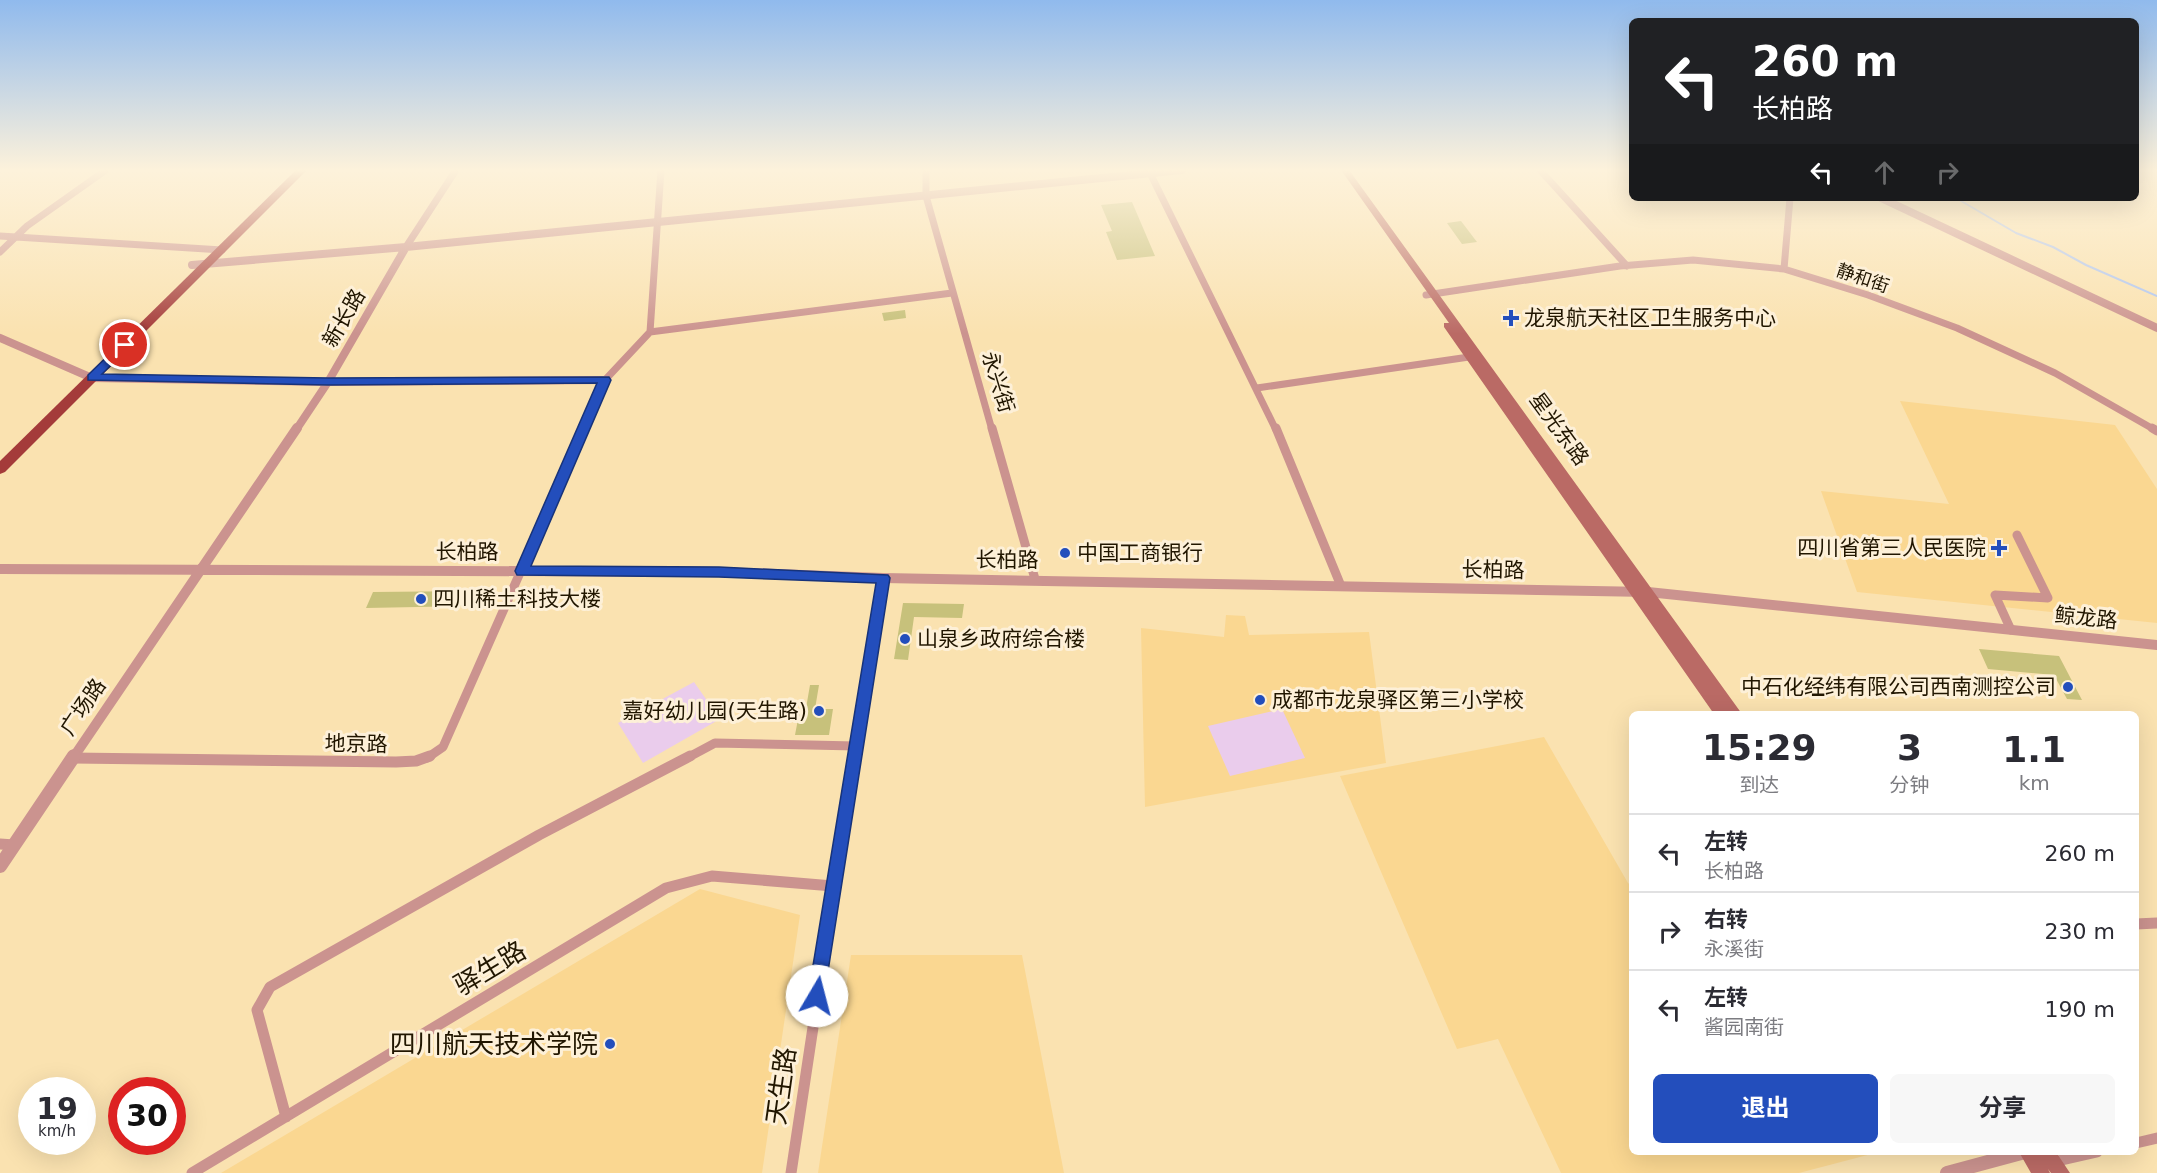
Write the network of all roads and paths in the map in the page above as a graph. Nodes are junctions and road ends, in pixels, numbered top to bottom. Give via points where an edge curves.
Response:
1 (29, 225) edge
2 (232, 225) edge
3 (247, 225) edge
4 (420, 225) edge
5 (622, 225) edge
6 (658, 225) edge
7 (934, 225) edge
8 (1176, 225) edge
9 (1379, 225) edge
10 (1383, 225) edge
11 (1590, 225) edge
12 (1788, 225) edge
13 (1938, 225) edge
14 (0, 236) edge
15 (17, 236) junction
16 (406, 247) junction
17 (207, 249) junction
18 (222, 250) junction
19 (0, 252) edge
20 (192, 265) junction
21 (207, 265) junction
22 (1627, 266) junction
23 (1784, 268) junction
24 (952, 293) junction
25 (1430, 294) junction
26 (2157, 328) edge
27 (650, 332) junction
28 (0, 338) edge
29 (1468, 357) junction
30 (87, 376) junction
31 (605, 380) junction
32 (328, 382) junction
33 (1257, 388) junction
34 (2157, 431) edge
35 (0, 455) edge
36 (0, 469) edge
37 (2017, 535) dead end
38 (0, 569) edge
39 (198, 571) junction
40 (522, 571) junction
41 (883, 578) junction
42 (1035, 579) junction
43 (1341, 586) junction
44 (1643, 592) junction
45 (2011, 630) junction
46 (2157, 645) edge
47 (1719, 711) edge
48 (1733, 711) edge
49 (856, 746) junction
50 (72, 758) junction
51 (0, 844) edge
52 (14, 845) junction
53 (0, 866) edge
54 (833, 886) junction
55 (2157, 923) edge
56 (2139, 924) edge
57 (286, 1117) junction
58 (2157, 1138) edge
59 (2139, 1142) edge
60 (2015, 1155) edge
61 (2032, 1155) edge
62 (2086, 1155) edge
63 (2050, 1165) edge
64 (192, 1173) edge
65 (791, 1173) edge
66 (1947, 1173) edge

1 - 15 street
2 - 17 highway
3 - 18 highway
4 - 16 street, 新长路
5 - 16 street
6 - 27 street
7 - 24 street, 永兴街
8 - 33 street
9 - 25 main road, 星光东路
10 - 25 main road, 星光东路
11 - 22 street
12 - 23 street
13 - 26 street
14 - 15 street
15 - 17 street
15 - 19 street
16 - 21 street
16 - 32 street, 新长路
17 - 18 street
17 - 20 highway
18 - 21 highway
20 - 21 street
20 - 30 highway
21 - 30 highway
22 - 23 street, 静和街 via 1693,260
22 - 25 street, 静和街
23 - 34 street, 静和街 via 1956,328 2055,373
24 - 27 street
24 - 42 street, 永兴街
25 - 29 main road, 星光东路
25 - 44 main road, 星光东路
27 - 31 street, 地京路
28 - 30 street
29 - 33 street
29 - 44 main road, 星光东路
30 - 32 street
30 - 35 highway
30 - 36 highway
31 - 32 street
31 - 40 street, 地京路
32 - 39 street, 新长路
33 - 43 street
37 - 45 street via 2048,598 1995,595
38 - 39 street, 长柏路
39 - 40 street, 长柏路
39 - 50 street, 广场路
40 - 41 street, 长柏路
40 - 50 street, 地京路 via 443,747 433,756 396,762
41 - 42 street, 长柏路
41 - 49 street, 天生路
42 - 43 street, 长柏路
43 - 44 street, 长柏路
44 - 45 street, 长柏路
44 - 47 main road, 星光东路
44 - 48 main road, 星光东路
45 - 46 street, 鲸龙路
49 - 54 street, 天生路
49 - 57 street via 714,743 539,835 270,987 257,1010
50 - 52 street, 广场路
51 - 52 street
52 - 53 street, 广场路
54 - 57 street, 驿生路 via 712,876 666,888
54 - 65 street, 天生路
55 - 56 street
57 - 64 street, 驿生路
58 - 59 street
60 - 66 street
61 - 63 main road
62 - 63 street

